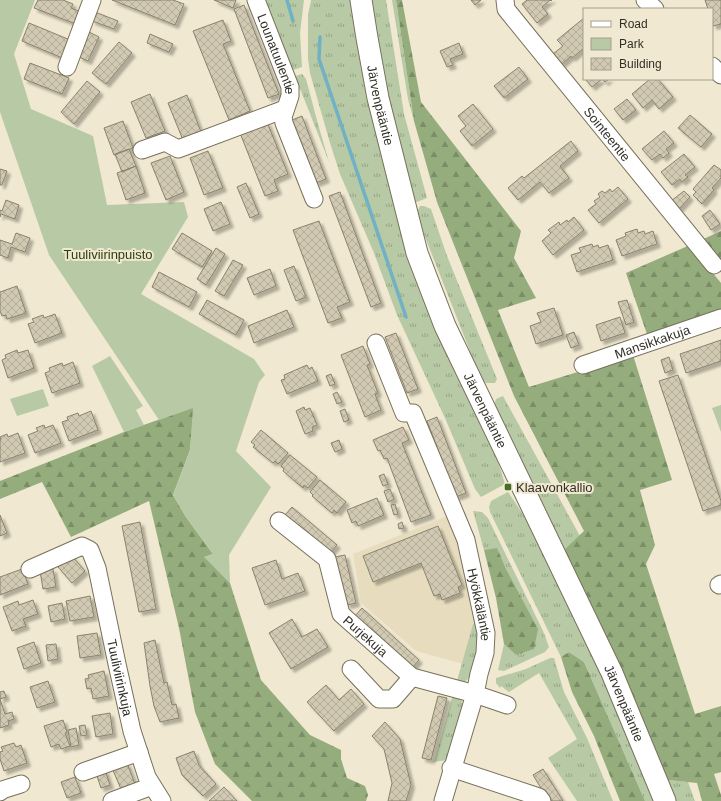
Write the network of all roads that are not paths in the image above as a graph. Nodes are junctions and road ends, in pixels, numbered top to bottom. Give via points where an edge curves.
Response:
1 (92, 0) edge
2 (256, 0) edge
3 (361, 0) edge
4 (505, 0) edge
5 (645, 0) edge
6 (654, 8) edge
7 (67, 67) dead end
8 (713, 67) edge
9 (721, 75) edge
10 (285, 109) junction
11 (142, 150) dead end
12 (314, 199) dead end
13 (714, 265) dead end
14 (721, 318) edge
15 (376, 342) dead end
16 (583, 365) dead end
17 (279, 521) dead end
18 (30, 569) dead end
19 (351, 669) dead end
20 (412, 678) junction
21 (475, 694) junction
22 (507, 705) dead end
23 (139, 752) junction
24 (451, 768) junction
25 (83, 772) dead end
26 (21, 784) dead end
27 (152, 786) junction
28 (1, 789) edge
29 (112, 801) edge
30 (162, 801) edge
31 (442, 801) edge
32 (542, 801) edge
33 (666, 801) edge

1 - 7 street
2 - 10 street, Lounatuulentie via 290,87
3 - 33 main road, Järvenpääntie via 378,98 417,253 445,326 612,673
4 - 13 street, Sointeentie via 506,9
5 - 6 street
8 - 9 street
10 - 11 street via 178,150 165,142
10 - 12 street, Lounatuulentie via 284,123
14 - 16 street, Mansikkakuja
15 - 21 street, Hyökkäläntie via 404,413 413,413 466,540 486,633 485,652
17 - 20 street, Purjekuja via 326,559 341,614
18 - 23 street, Tuuliviirinkuja via 82,546 90,550 97,568 126,707
19 - 20 street via 379,699 392,699
20 - 21 street, Purjekuja
21 - 22 street, Purjekuja
21 - 24 street, Hyökkäläntie
23 - 25 street
23 - 27 street, Tuuliviirinkuja
24 - 31 street, Hyökkäläntie
24 - 32 street via 539,797
26 - 28 street
27 - 29 street
27 - 30 street, Tuuliviirinkuja

